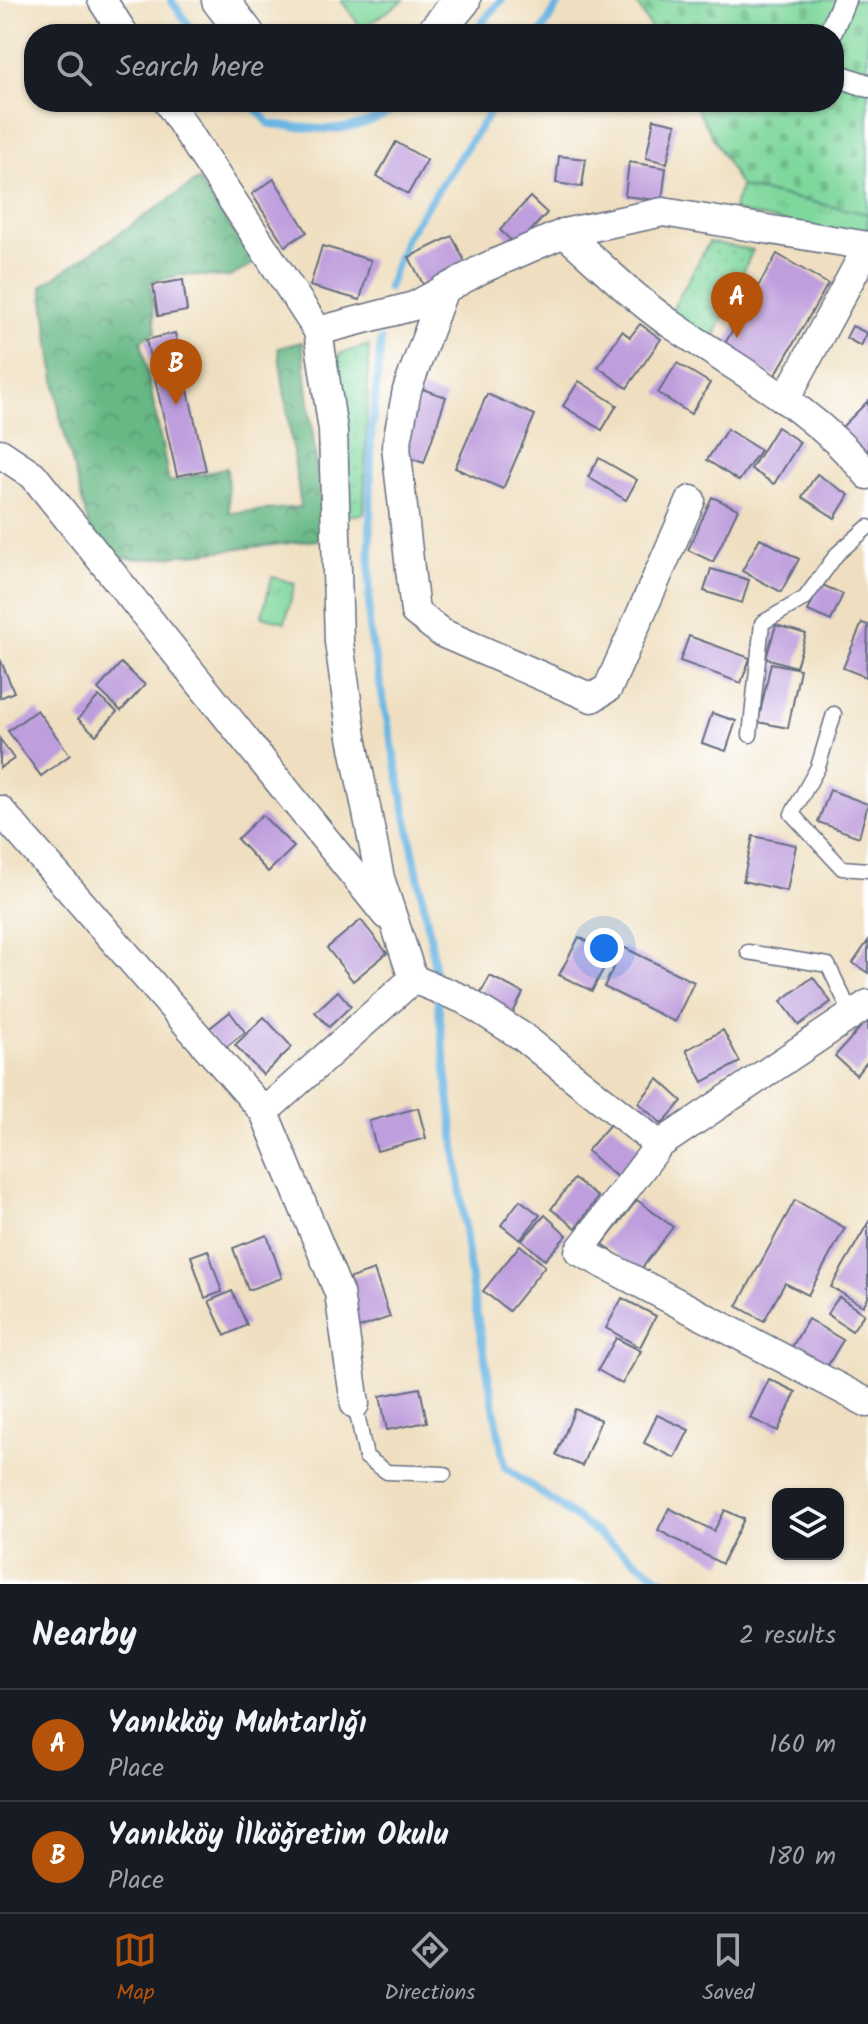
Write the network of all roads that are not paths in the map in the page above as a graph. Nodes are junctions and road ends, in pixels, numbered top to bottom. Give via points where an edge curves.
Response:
1 (102, 0) edge
2 (220, 0) edge
3 (462, 0) edge
4 (844, 0) edge
5 (118, 24) edge
6 (238, 24) edge
7 (442, 24) edge
8 (834, 24) edge
9 (844, 78) edge
10 (868, 86) edge
11 (175, 112) edge
12 (564, 233) junction
13 (444, 289) junction
14 (318, 331) junction
15 (785, 400) junction
16 (0, 453) edge
17 (868, 475) edge
18 (691, 500) dead end
19 (868, 527) edge
20 (834, 714) dead end
21 (750, 735) dead end
22 (0, 810) edge
23 (868, 870) edge
24 (397, 929) junction
25 (748, 952) dead end
26 (416, 981) junction
27 (860, 1009) edge
28 (264, 1112) junction
29 (659, 1145) junction
30 (868, 1403) edge
31 (355, 1404) joint
32 (444, 1474) dead end

1 - 5 street
2 - 6 street
3 - 7 street
4 - 8 street
9 - 10 street
11 - 14 street
12 - 13 street
12 - 15 street via 667,322
12 - 15 street via 663,212 868,246
13 - 14 street via 414,306
13 - 18 street via 407,390 396,447 415,612 442,633 592,698 608,688
14 - 24 street via 333,430 339,642 380,878
15 - 17 street via 844,446
16 - 24 street via 33,475
19 - 21 lane via 837,554 805,598 762,623
20 - 23 lane via 818,767 792,814 842,868
22 - 28 street
24 - 26 street
25 - 27 lane via 828,965
26 - 28 street
26 - 29 street via 454,995 523,1037
27 - 29 street
28 - 31 street via 339,1293
29 - 30 street via 579,1251
31 - 32 lane via 366,1457 387,1472

